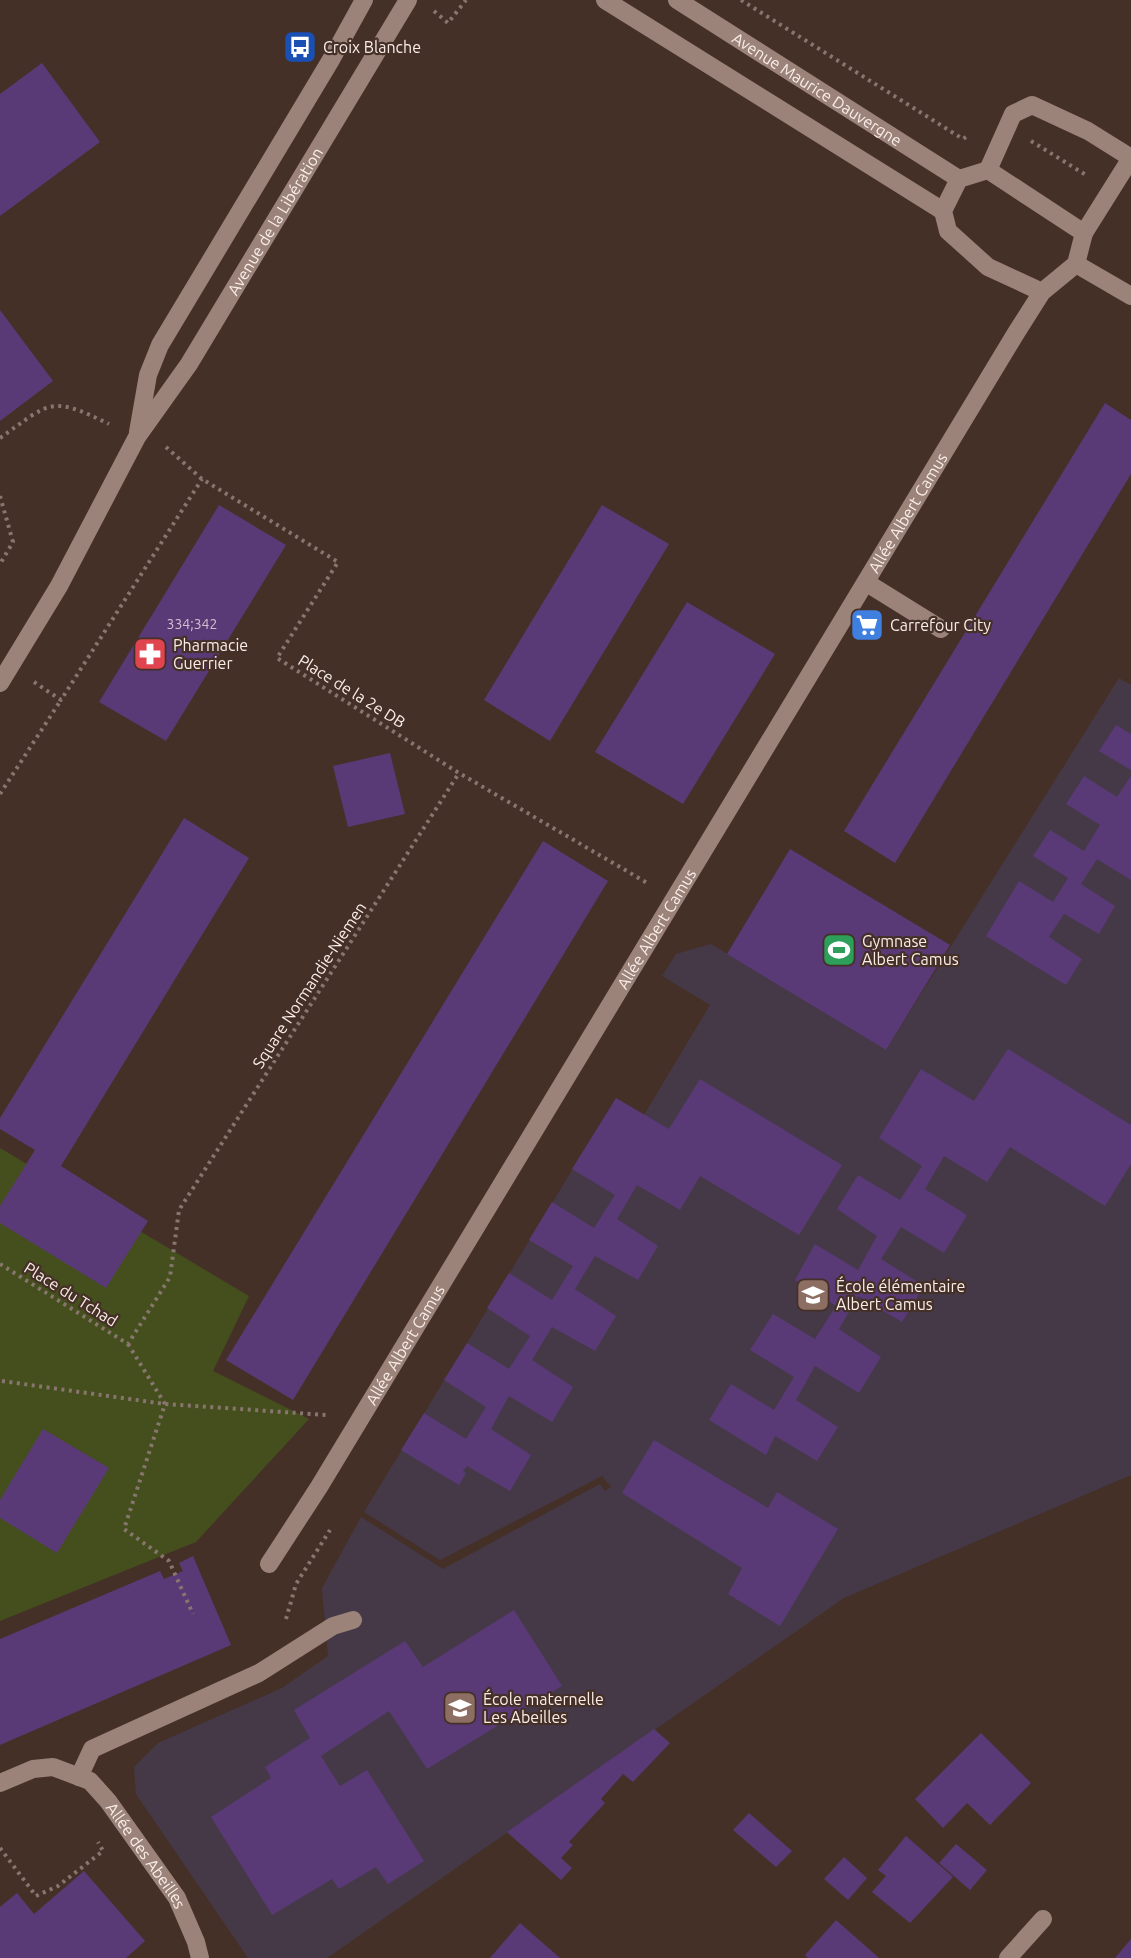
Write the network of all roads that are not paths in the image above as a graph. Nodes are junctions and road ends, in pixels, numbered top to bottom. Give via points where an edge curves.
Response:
1 (364, 0) edge
2 (408, 0) edge
3 (605, 0) edge
4 (677, 0) edge
5 (1131, 158) edge
6 (988, 170) junction
7 (959, 179) junction
8 (943, 211) junction
9 (1084, 233) junction
10 (1076, 264) junction
11 (1042, 292) junction
12 (1131, 296) edge
13 (137, 437) junction
14 (867, 583) junction
15 (941, 629) dead end
16 (0, 682) edge
17 (269, 1564) dead end
18 (353, 1620) dead end
19 (74, 1775) junction
20 (0, 1783) edge
21 (1043, 1919) dead end
22 (200, 1958) edge
23 (1008, 1958) edge

1 - 13 street, Avenue de la Libération via 160,345 148,375
2 - 13 street, Avenue de la Libération via 189,364
3 - 8 street
4 - 7 street, Avenue Maurice Dauvergne
5 - 6 street via 1088,131 1032,105 1013,114
5 - 9 street
6 - 7 street
6 - 9 street
7 - 8 street
8 - 11 street via 948,231 988,267
9 - 10 street
10 - 11 street, Allée Albert Camus
10 - 12 street
11 - 14 street, Allée Albert Camus
13 - 16 street, Avenue de la Libération via 59,586
14 - 15 street
14 - 17 street, Allée Albert Camus
18 - 19 street via 333,1626 259,1673 92,1749
19 - 20 street via 53,1767 33,1769
19 - 22 street, Allée des Abeilles via 90,1781 108,1801 177,1898
21 - 23 street

